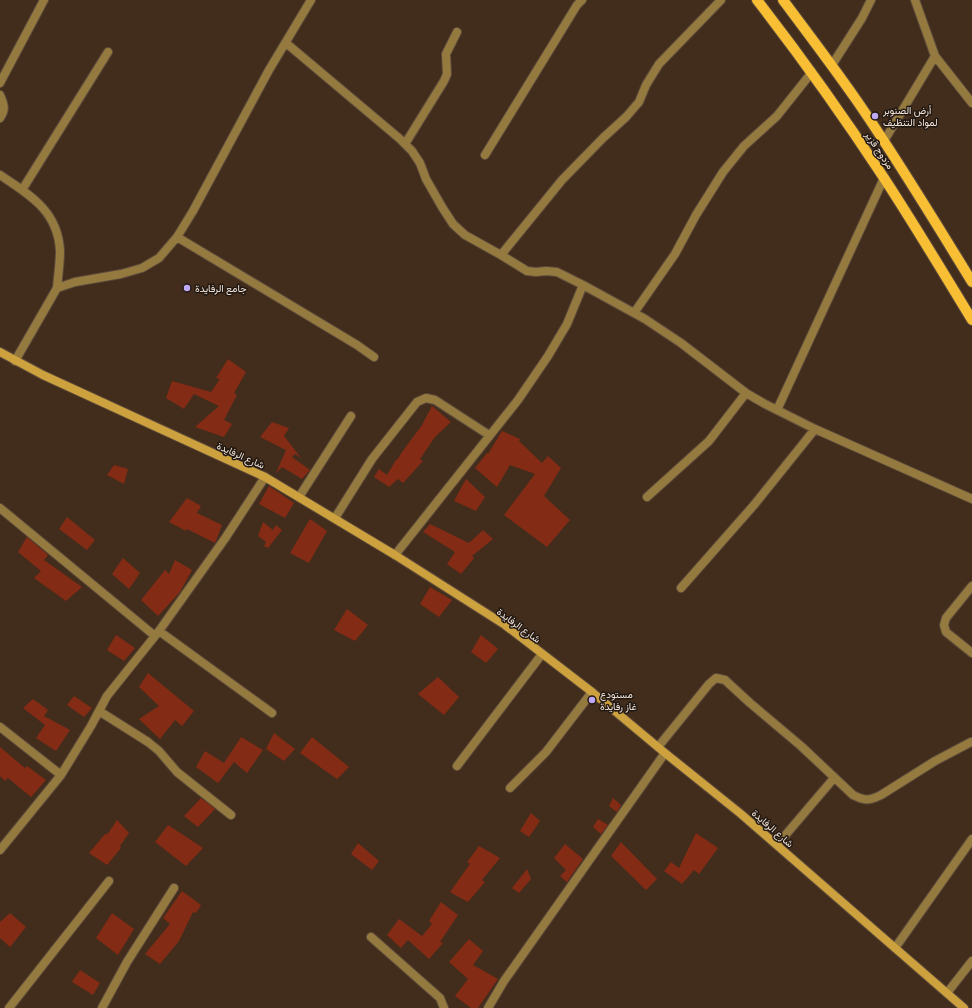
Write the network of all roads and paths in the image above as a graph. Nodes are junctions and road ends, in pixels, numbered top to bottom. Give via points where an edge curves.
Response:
1 (44, 0) edge
2 (582, 0) edge
3 (721, 0) edge
4 (757, 0) edge
5 (783, 0) edge
6 (871, 0) edge
7 (915, 0) edge
8 (307, 1) edge
9 (457, 32) dead end
10 (286, 43) junction
11 (108, 52) dead end
12 (935, 56) junction
13 (832, 65) junction
14 (812, 72) junction
15 (0, 83) edge
16 (0, 95) edge
17 (972, 104) edge
18 (0, 118) edge
19 (884, 141) junction
20 (405, 144) junction
21 (485, 155) dead end
22 (0, 175) edge
23 (884, 178) junction
24 (22, 190) junction
25 (177, 237) junction
26 (501, 255) junction
27 (972, 282) edge
28 (583, 285) junction
29 (57, 288) junction
30 (634, 313) junction
31 (972, 320) edge
32 (0, 352) edge
33 (374, 357) dead end
34 (15, 361) junction
35 (746, 393) junction
36 (777, 410) junction
37 (351, 416) dead end
38 (815, 429) junction
39 (489, 435) junction
40 (265, 477) junction
41 (299, 497) junction
42 (647, 497) dead end
43 (972, 499) edge
44 (0, 508) edge
45 (335, 518) junction
46 (395, 555) junction
47 (972, 586) edge
48 (681, 588) dead end
49 (157, 634) junction
50 (972, 653) edge
51 (542, 654) junction
52 (592, 692) junction
53 (99, 711) junction
54 (272, 714) dead end
55 (0, 727) edge
56 (971, 742) dead end
57 (658, 747) junction
58 (665, 753) junction
59 (457, 766) dead end
60 (61, 775) junction
61 (834, 778) junction
62 (510, 788) dead end
63 (231, 815) dead end
64 (972, 839) edge
65 (777, 845) junction
66 (0, 850) edge
67 (109, 881) dead end
68 (174, 888) dead end
69 (371, 936) dead end
70 (895, 948) junction
71 (972, 961) edge
72 (947, 993) junction
73 (9, 1008) edge
74 (102, 1008) edge
75 (444, 1008) edge
76 (488, 1008) edge
77 (964, 1008) edge

1 - 15 street
2 - 21 street
3 - 26 street via 660,64 635,107 562,180
4 - 14 main road, مزدوج قزير
5 - 13 main road, مزدوج قزير
6 - 13 street
7 - 12 street
8 - 10 street
9 - 20 street via 446,54 447,74 444,81
10 - 20 street
10 - 25 street
11 - 24 street
12 - 17 street
12 - 19 street
13 - 19 main road, مزدوج قزير
14 - 23 main road, مزدوج قزير
14 - 30 street via 776,116 744,146 723,172 675,254
16 - 18 street via 5,111
19 - 27 main road, مزدوج قزير
20 - 26 street via 420,163 436,198 453,224 464,235
22 - 24 street
23 - 31 main road, مزدوج قزير
23 - 36 street
24 - 29 street via 53,220 60,252
25 - 29 street via 159,258 142,268
25 - 33 street
26 - 28 street via 526,271 557,272
28 - 30 street
28 - 39 street via 567,324 548,356 518,400
29 - 34 street
30 - 35 street via 680,343
32 - 34 street, شارع الرفايدة
34 - 40 street, شارع الرفايدة
35 - 36 street
35 - 42 street via 709,441
36 - 38 street
37 - 41 street
38 - 43 street
38 - 48 street via 754,505
39 - 45 street via 435,400 426,398 417,402 376,454
39 - 46 street
40 - 41 street, شارع الرفايدة
40 - 49 street
41 - 45 street, شارع الرفايدة
44 - 49 street
45 - 46 street, شارع الرفايدة
46 - 51 street, شارع الرفايدة via 505,626
47 - 50 street via 946,618 944,626 946,632
49 - 53 street via 107,696
49 - 54 street
51 - 52 street, شارع الرفايدة
51 - 59 street
52 - 57 street, شارع الرفايدة
52 - 62 street via 546,752
53 - 60 street
53 - 63 street via 148,742 176,772
55 - 60 street
56 - 61 street via 872,799 862,800
57 - 58 street, شارع الرفايدة
57 - 61 street via 716,678 724,680
58 - 65 street, شارع الرفايدة
58 - 76 street via 504,981
60 - 66 street
61 - 65 street
64 - 70 street
65 - 70 street, شارع الرفايدة
67 - 73 street
68 - 74 street via 127,962
69 - 75 street via 440,998
70 - 72 street, شارع الرفايدة
71 - 72 street
72 - 77 street, شارع الرفايدة

